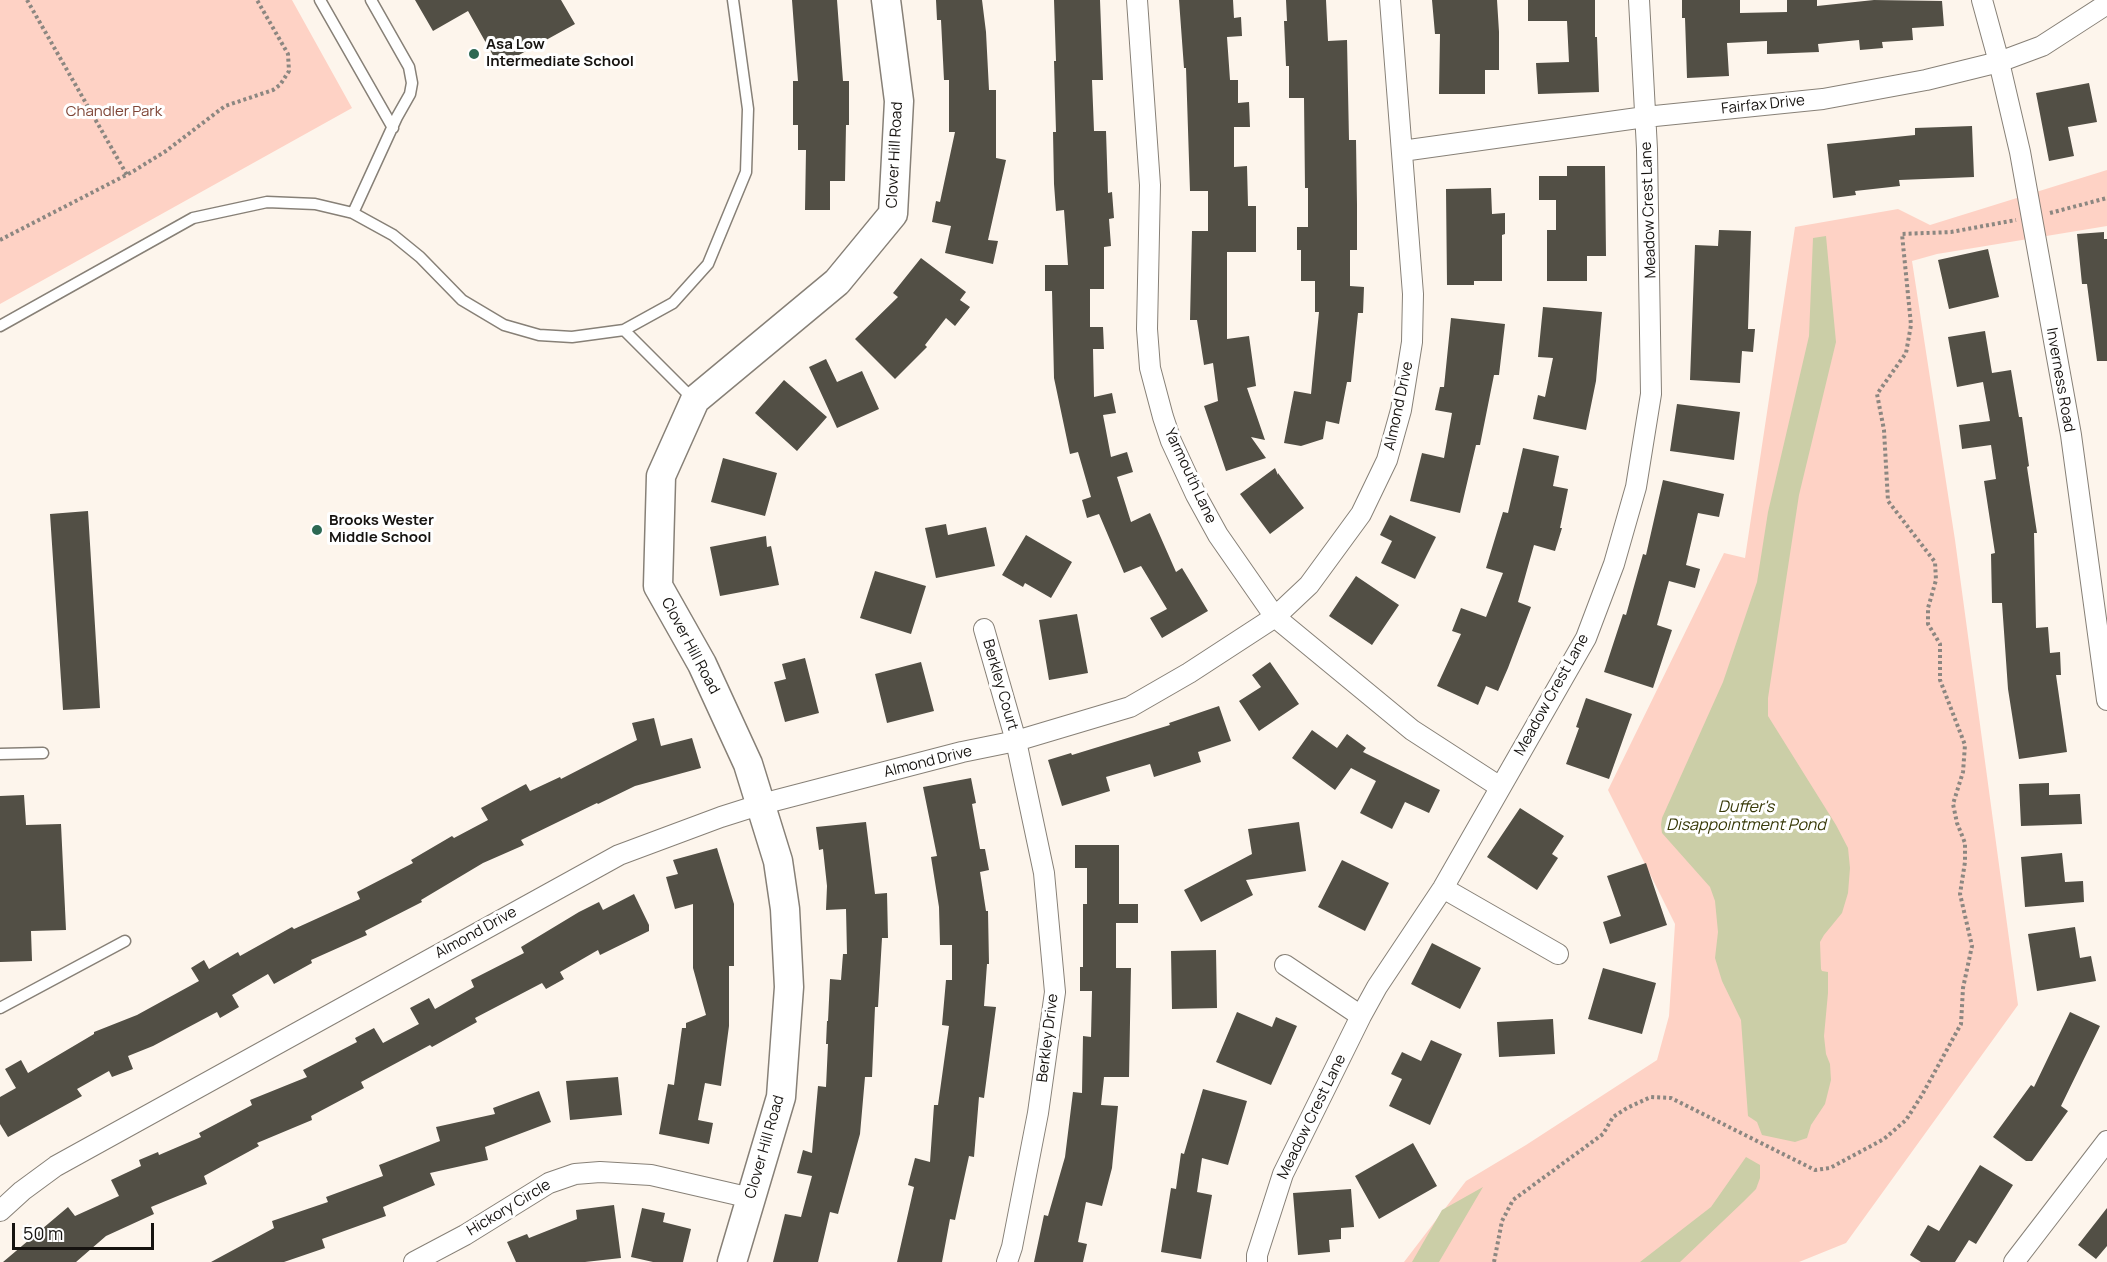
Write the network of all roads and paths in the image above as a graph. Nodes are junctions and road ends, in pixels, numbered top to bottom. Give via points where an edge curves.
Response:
1 (27, 0) edge
2 (258, 0) edge
3 (320, 0) edge
4 (371, 0) edge
5 (733, 0) edge
6 (886, 0) edge
7 (1137, 0) edge
8 (1390, 0) edge
9 (1639, 0) edge
10 (1982, 0) edge
11 (2107, 4) edge
12 (1999, 62) junction
13 (1645, 117) junction
14 (393, 128) junction
15 (1402, 151) junction
16 (127, 175) junction
17 (2107, 198) edge
18 (354, 213) junction
19 (2031, 216) junction
20 (0, 240) edge
21 (0, 326) edge
22 (624, 330) junction
23 (695, 400) junction
24 (1275, 617) junction
25 (984, 629) dead end
26 (2107, 700) edge
27 (1016, 741) junction
28 (43, 753) dead end
29 (0, 754) edge
30 (1500, 787) junction
31 (762, 804) junction
32 (1443, 888) junction
33 (125, 941) dead end
34 (1558, 954) dead end
35 (1285, 964) dead end
36 (0, 1008) edge
37 (1361, 1016) junction
38 (2107, 1141) edge
39 (751, 1198) junction
40 (0, 1211) edge
41 (414, 1262) edge
42 (732, 1262) edge
43 (1007, 1262) edge
44 (1257, 1262) edge
45 (1494, 1262) edge
46 (2014, 1262) edge

1 - 16 path
2 - 16 path via 288,54 285,78 273,90 225,106
3 - 14 lane
4 - 14 lane via 409,67 412,83
5 - 22 lane via 748,109 746,172 708,264 673,303
6 - 23 street, Clover Hill Road via 899,101 893,214 837,282
7 - 24 street, Yarmouth Lane via 1150,185 1150,368 1171,441 1196,495 1218,536
8 - 15 street, Almond Drive
9 - 13 street, Meadow Crest Lane
10 - 12 street, Inverness Road
11 - 12 street, Fairfax Drive via 2042,46
12 - 13 street, Fairfax Drive via 1823,99
12 - 19 street, Inverness Road
13 - 15 street, Fairfax Drive
13 - 30 street, Meadow Crest Lane via 1651,394 1636,487 1614,564 1586,638
14 - 18 lane
15 - 24 street, Almond Drive via 1413,294 1412,342 1401,410 1387,460 1361,514 1309,585
16 - 20 path
17 - 19 path
18 - 21 lane via 315,204 267,202 193,218
18 - 22 lane via 393,235 462,300 504,325 572,337
19 - 26 street, Inverness Road via 2070,435
19 - 45 path via 1951,232 1902,234 1911,325 1906,353 1877,394 1884,430 1888,501 1935,562 1936,580 1928,624 1940,644 1940,680 1965,745 1963,772 1953,804 1965,843 1960,894 1971,946 1961,1024 1906,1120 1884,1139 1830,1168 1815,1170 1671,1098 1651,1097 1627,1108 1613,1117 1604,1134 1513,1200 1502,1221
22 - 23 lane
23 - 31 street, Clover Hill Road via 661,476 658,586 702,664
24 - 27 street, Almond Drive via 1130,706
24 - 30 street, Yarmouth Lane via 1412,730
25 - 27 street, Berkley Court
27 - 31 street, Almond Drive
27 - 43 street, Berkley Drive via 1044,873 1055,992 1038,1113
28 - 29 lane
30 - 32 street, Meadow Crest Lane
31 - 39 street, Clover Hill Road via 778,861 789,987 781,1097
31 - 40 street, Almond Drive via 619,855 571,880 56,1166
32 - 34 street
32 - 37 street, Meadow Crest Lane
33 - 36 lane
35 - 37 street
37 - 44 street, Meadow Crest Lane via 1283,1174
38 - 46 street
39 - 41 street, Hickory Circle via 651,1175 575,1174 549,1183
39 - 42 street, Clover Hill Road

